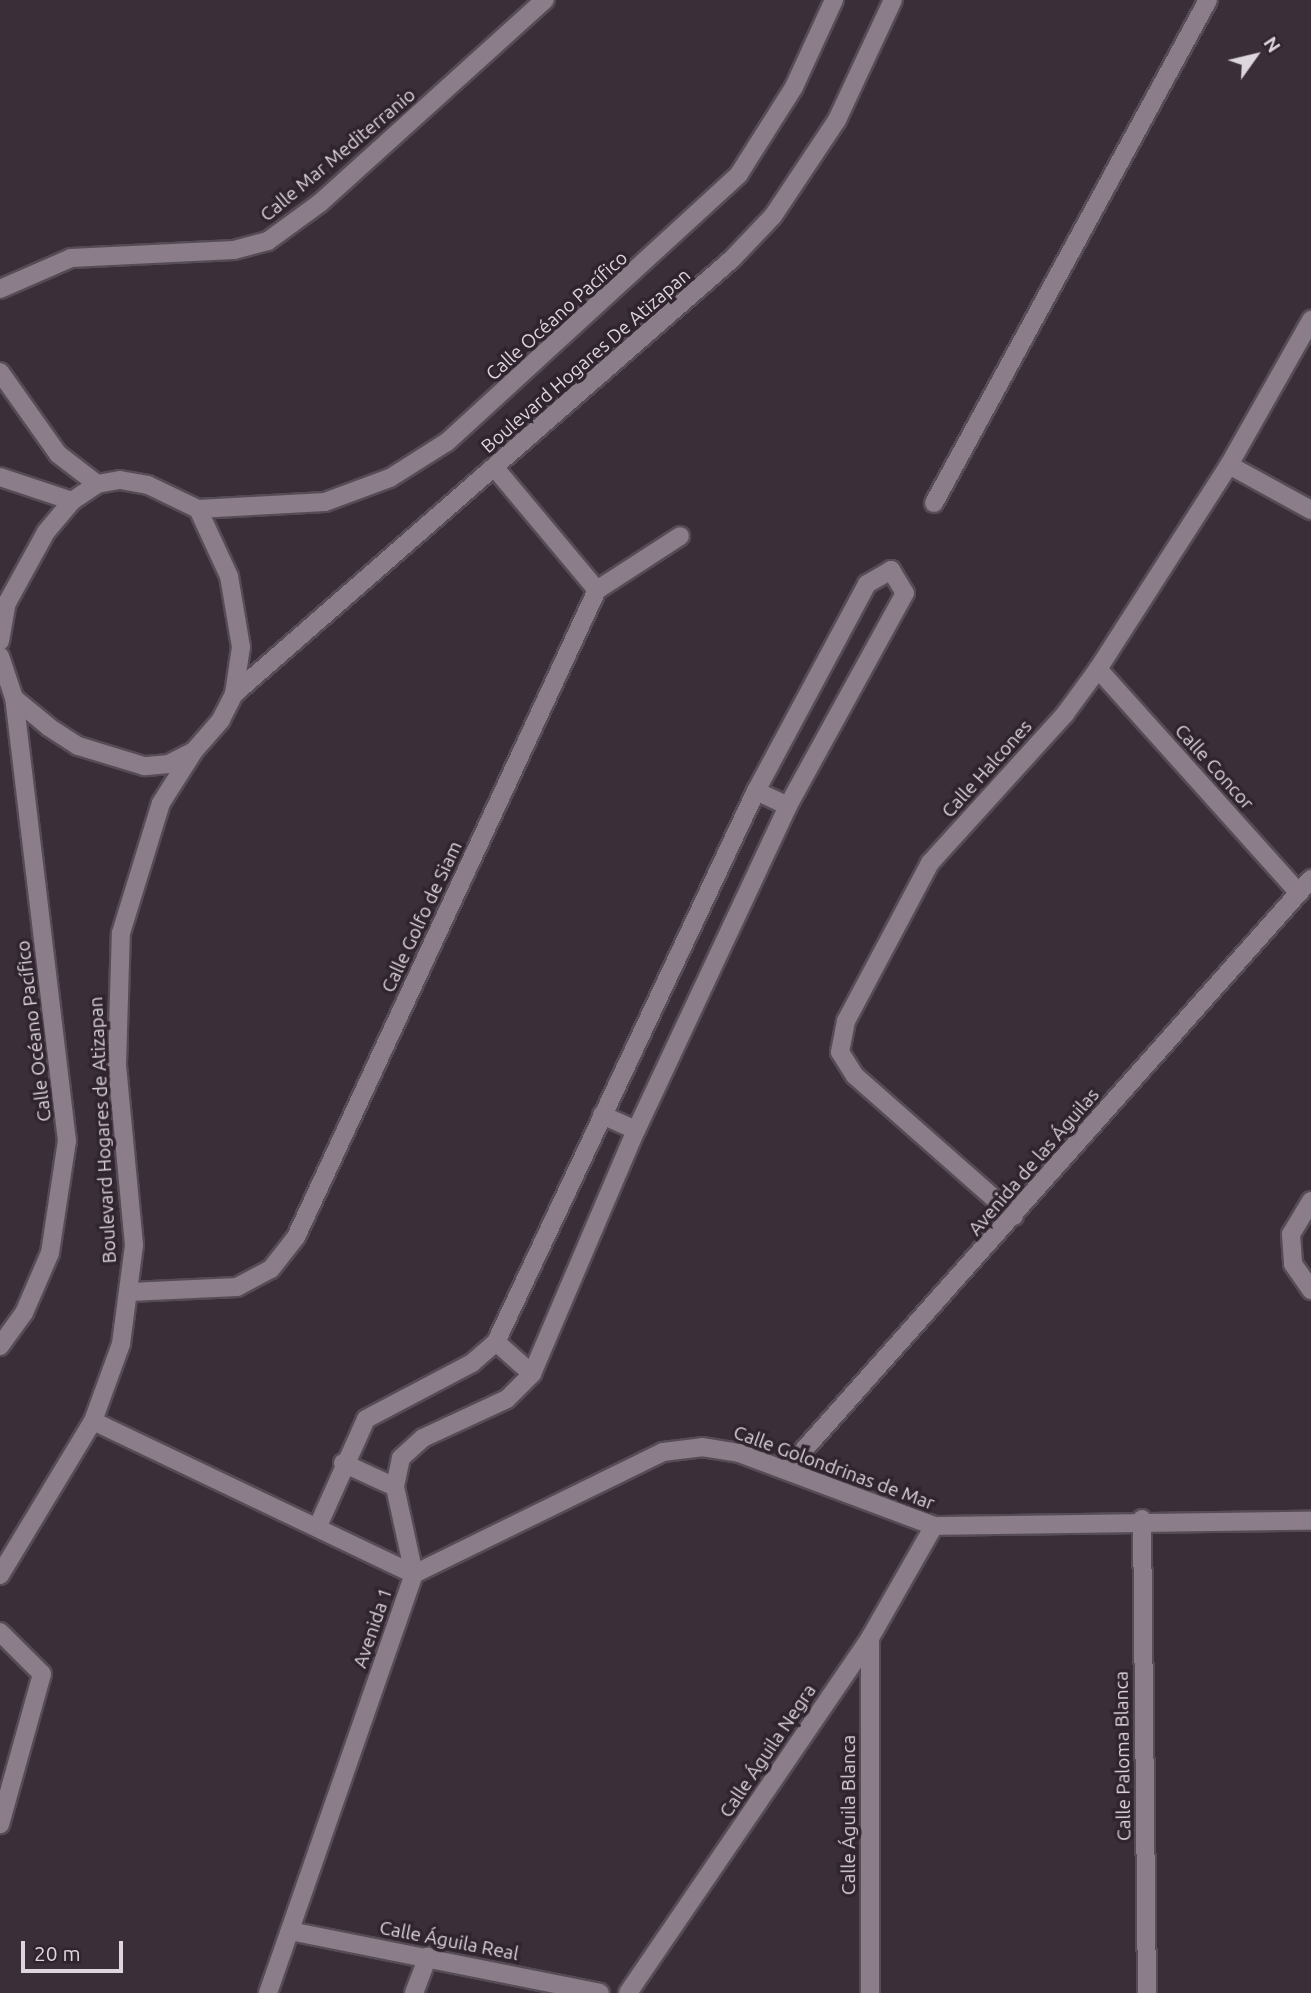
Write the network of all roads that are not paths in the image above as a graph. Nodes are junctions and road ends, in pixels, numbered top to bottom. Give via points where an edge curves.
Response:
1 (545, 0) edge
2 (834, 0) edge
3 (893, 0) edge
4 (1208, 0) edge
5 (0, 289) edge
6 (1311, 320) edge
7 (0, 372) edge
8 (1229, 465) junction
9 (495, 468) junction
10 (0, 477) edge
11 (97, 484) junction
12 (72, 501) junction
13 (934, 503) dead end
14 (198, 509) junction
15 (1311, 510) edge
16 (680, 536) dead end
17 (597, 590) junction
18 (0, 641) edge
19 (0, 656) edge
20 (1098, 668) junction
21 (234, 694) junction
22 (14, 698) junction
23 (194, 751) junction
24 (756, 791) junction
25 (788, 806) junction
26 (1311, 879) edge
27 (1299, 893) junction
28 (602, 1115) junction
29 (636, 1130) junction
30 (1311, 1201) edge
31 (1014, 1216) junction
32 (1311, 1290) edge
33 (130, 1292) junction
34 (496, 1342) junction
35 (0, 1346) edge
36 (533, 1374) junction
37 (93, 1421) junction
38 (343, 1463) junction
39 (786, 1470) junction
40 (396, 1487) junction
41 (1142, 1519) junction
42 (1311, 1521) edge
43 (318, 1526) junction
44 (934, 1527) junction
45 (414, 1574) junction
46 (0, 1575) edge
47 (0, 1632) edge
48 (870, 1638) junction
49 (0, 1824) edge
50 (290, 1931) junction
51 (429, 1957) junction
52 (268, 1993) edge
53 (414, 1993) edge
54 (600, 1993) edge
55 (628, 1993) edge
56 (870, 1993) edge
57 (1147, 1993) edge

1 - 5 street, Calle Mar Mediterranio via 320,203 268,241 234,250 71,258
2 - 14 street, Calle Océano Pacífico via 794,87 739,174 447,442 390,478 325,502
3 - 9 street, Boulevard Hogares De Atizapan via 837,120 773,216
4 - 13 street
6 - 8 street, Calle Halcones
7 - 11 street via 58,454
8 - 15 street
8 - 20 street, Calle Halcones
9 - 17 street
9 - 21 street, Boulevard Hogares De Atizapan
10 - 12 street
11 - 12 street
11 - 14 street via 148,485
12 - 18 street via 27,561 7,603
14 - 21 street via 218,541 237,613 241,647
16 - 17 street
17 - 33 street, Calle Golfo de Siam via 296,1237 271,1269 237,1287
19 - 22 street, Calle Océano Pacífico
20 - 27 street, Calle Concor
20 - 31 street, Calle Halcones via 1065,714 930,863 846,1021 840,1052 855,1076
21 - 23 street, Boulevard Hogares de Atizapan
22 - 23 street via 78,746 114,760 169,764
22 - 35 street, Calle Océano Pacífico via 67,1141 50,1253 24,1313
23 - 33 street, Boulevard Hogares de Atizapan via 161,803 121,933 117,1064 133,1234
24 - 25 street
24 - 25 street via 867,583 891,570 905,593
24 - 28 street
25 - 29 street
26 - 27 street, Avenida de las Águilas
27 - 31 street, Avenida de las Águilas
28 - 29 street
28 - 34 street
29 - 36 street
30 - 32 street via 1291,1234 1293,1264
31 - 39 street, Avenida de las Águilas
33 - 37 street, Boulevard Hogares de Atizapan via 121,1343
34 - 36 street
34 - 38 street via 472,1363 379,1408 355,1435
36 - 40 street via 507,1399 410,1447 401,1458
37 - 43 street, Avenida 1
37 - 46 street, Boulevard Hogares de Atizapan
38 - 40 street
38 - 43 street
39 - 44 street, Calle Golondrinas de Mar
39 - 45 street, Calle Golondrinas de Mar via 702,1447 663,1452
40 - 45 street
41 - 42 street, Calle Golondrinas de Mar
41 - 44 street, Calle Golondrinas de Mar
41 - 57 street, Calle Paloma Blanca
43 - 45 street, Avenida 1
44 - 48 street, Calle Águila Negra
45 - 50 street, Avenida 1
47 - 49 street via 41,1674
48 - 55 street, Calle Águila Negra
48 - 56 street, Calle Águila Blanca
50 - 51 street, Calle Águila Real
50 - 52 street, Avenida 1
51 - 53 street
51 - 54 street, Calle Águila Real

